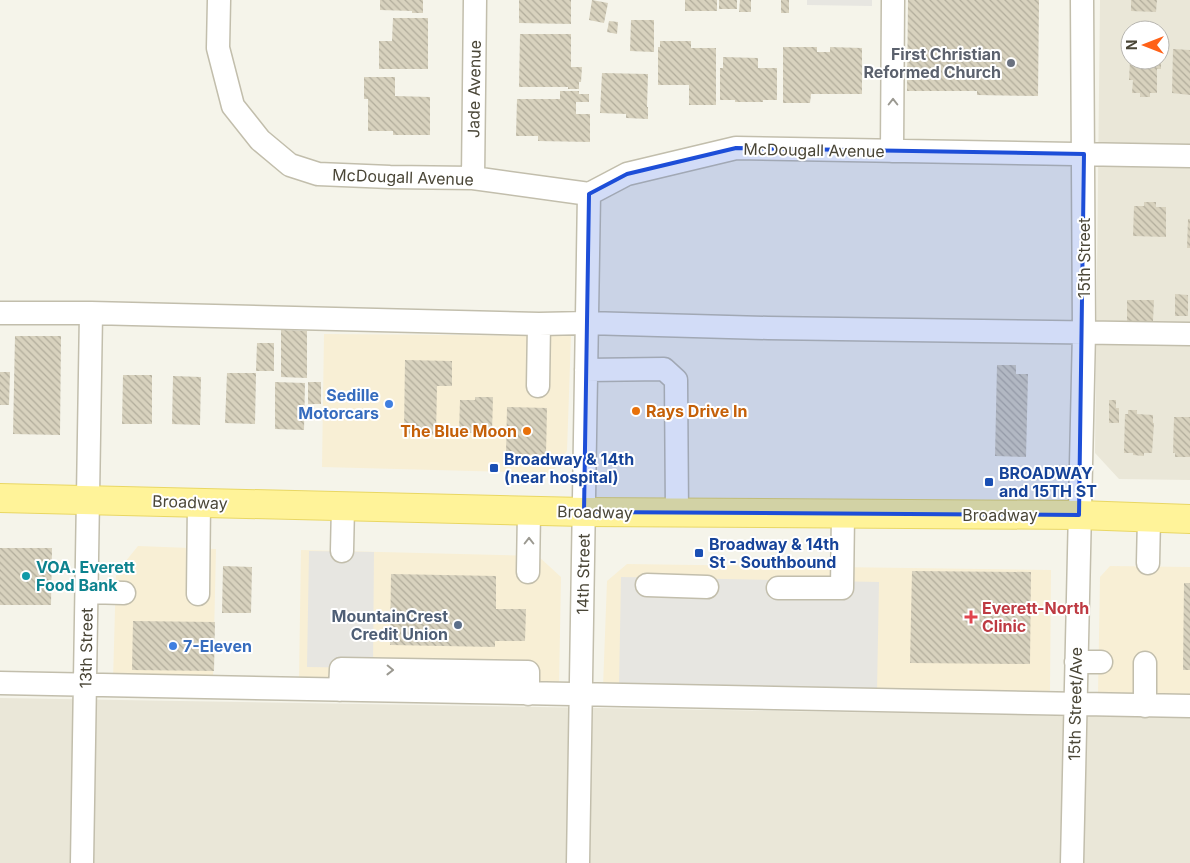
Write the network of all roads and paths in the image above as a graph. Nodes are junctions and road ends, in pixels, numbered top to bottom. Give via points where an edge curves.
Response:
1 (219, 0) edge
2 (475, 0) edge
3 (893, 0) edge
4 (1082, 0) edge
5 (892, 151) junction
6 (1084, 154) junction
7 (1190, 156) edge
8 (473, 178) junction
9 (589, 194) junction
10 (0, 313) edge
11 (91, 313) junction
12 (587, 323) junction
13 (539, 324) junction
14 (1084, 332) junction
15 (1190, 334) edge
16 (586, 370) junction
17 (538, 386) dead end
18 (0, 498) edge
19 (88, 499) junction
20 (199, 502) junction
21 (343, 506) junction
22 (529, 511) junction
23 (584, 512) junction
24 (677, 513) junction
25 (843, 514) junction
26 (1079, 515) junction
27 (1149, 518) junction
28 (1190, 519) edge
29 (342, 551) dead end
30 (1148, 563) dead end
31 (528, 572) dead end
32 (646, 585) dead end
33 (707, 587) dead end
34 (778, 588) dead end
35 (87, 592) junction
36 (124, 593) dead end
37 (198, 594) dead end
38 (1076, 662) junction
39 (1101, 662) dead end
40 (1145, 663) dead end
41 (341, 680) junction
42 (0, 683) edge
43 (85, 685) junction
44 (528, 694) junction
45 (581, 694) junction
46 (1075, 704) junction
47 (1145, 706) junction
48 (1190, 706) edge
49 (82, 863) edge
50 (578, 863) edge
51 (1072, 863) edge

1 - 8 street, McDougall Avenue via 218,48 233,106 260,140 290,165 318,174
2 - 8 street, Jade Avenue
5 -> 3 street
4 - 6 street, 15th Street
5 - 6 street, McDougall Avenue
5 - 9 street, McDougall Avenue via 736,148 627,174
6 - 7 street, McDougall Avenue
6 - 14 street, 15th Street
8 - 9 street, McDougall Avenue
9 - 12 street, 14th Street
10 - 11 street
11 - 13 street
11 - 19 street, 13th Street
12 - 13 street
12 - 14 street
12 - 16 street, 14th Street
13 - 17 street
14 - 15 street
14 - 26 street, 15th Street
16 - 23 street, 14th Street
16 - 24 street via 664,369 676,380
18 - 19 main road, Broadway
19 - 20 main road, Broadway
19 - 35 street, 13th Street
20 - 21 main road, Broadway
20 - 37 street
21 - 22 main road, Broadway
21 - 29 street
22 - 23 main road, Broadway
31 -> 22 street
23 - 24 main road, Broadway
23 - 45 street, 14th Street
24 - 25 main road, Broadway
25 - 26 main road, Broadway
25 - 34 street via 842,588
26 - 27 main road, Broadway
26 - 38 street, 15th Street/Ave
27 - 28 main road, Broadway
27 - 30 street
32 - 33 street
35 - 36 street
35 - 43 street, 13th Street
38 - 39 street
38 - 46 street, 15th Street/Ave
40 - 47 street
41 - 43 street
41 - 44 street
41 -> 44 street via 528,672
42 - 43 street
43 - 49 street, 13th Street
44 - 45 street
45 - 46 street
45 - 50 street, 14th Street
46 - 47 street
46 - 51 street, 15th Street/Ave
47 - 48 street

